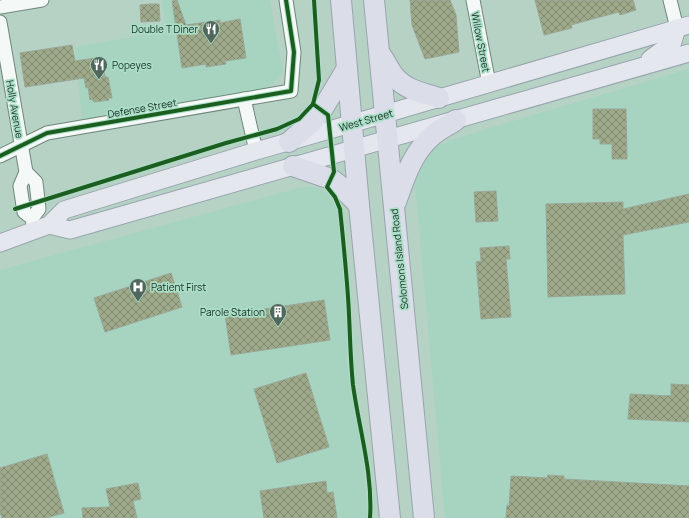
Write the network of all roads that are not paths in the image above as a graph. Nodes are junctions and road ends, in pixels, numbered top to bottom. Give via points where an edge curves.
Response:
1 (42, 0) edge
2 (286, 0) edge
3 (341, 0) edge
4 (374, 0) edge
5 (473, 0) edge
6 (670, 0) edge
7 (0, 7) edge
8 (0, 22) edge
9 (683, 26) edge
10 (379, 52) junction
11 (689, 53) edge
12 (640, 67) junction
13 (346, 70) junction
14 (489, 84) junction
15 (439, 98) junction
16 (244, 99) junction
17 (385, 114) junction
18 (456, 120) junction
19 (351, 124) junction
20 (388, 140) junction
21 (290, 142) junction
22 (22, 145) junction
23 (354, 149) junction
24 (256, 151) junction
25 (0, 156) edge
26 (293, 166) junction
27 (359, 205) junction
28 (394, 208) junction
29 (38, 224) junction
30 (0, 242) edge
31 (387, 513) edge
32 (424, 518) edge

1 - 7 street
2 - 16 street, Defense Street via 294,52 291,91
3 - 13 highway
4 - 10 highway, Solomons Island Road
5 - 14 street, Willow Street
6 - 9 street
8 - 22 street, Holly Avenue
9 - 12 main road via 674,42
9 - 14 main road, West Street
10 - 15 highway via 403,85
10 - 17 highway, Solomons Island Road
11 - 12 main road
12 - 18 main road
13 - 19 highway
13 - 21 highway via 322,110
14 - 15 main road, West Street
15 - 17 main road, West Street
16 - 22 street, Defense Street via 47,133
16 - 24 street
17 - 19 main road, West Street
17 - 20 highway, Solomons Island Road
18 - 20 main road
18 - 28 highway via 434,134 414,156
19 - 21 main road, West Street
19 - 23 highway
20 - 23 main road
20 - 28 highway, Solomons Island Road
21 - 24 main road, West Street
22 - 25 street, Defense Street
22 - 29 street, Holly Avenue via 26,172 36,182
23 - 26 main road
23 - 27 highway
24 - 29 main road, West Street via 64,210
26 - 27 highway via 331,179
26 - 29 main road via 70,230
27 - 31 highway
28 - 32 highway, Solomons Island Road
29 - 30 main road, West Street

